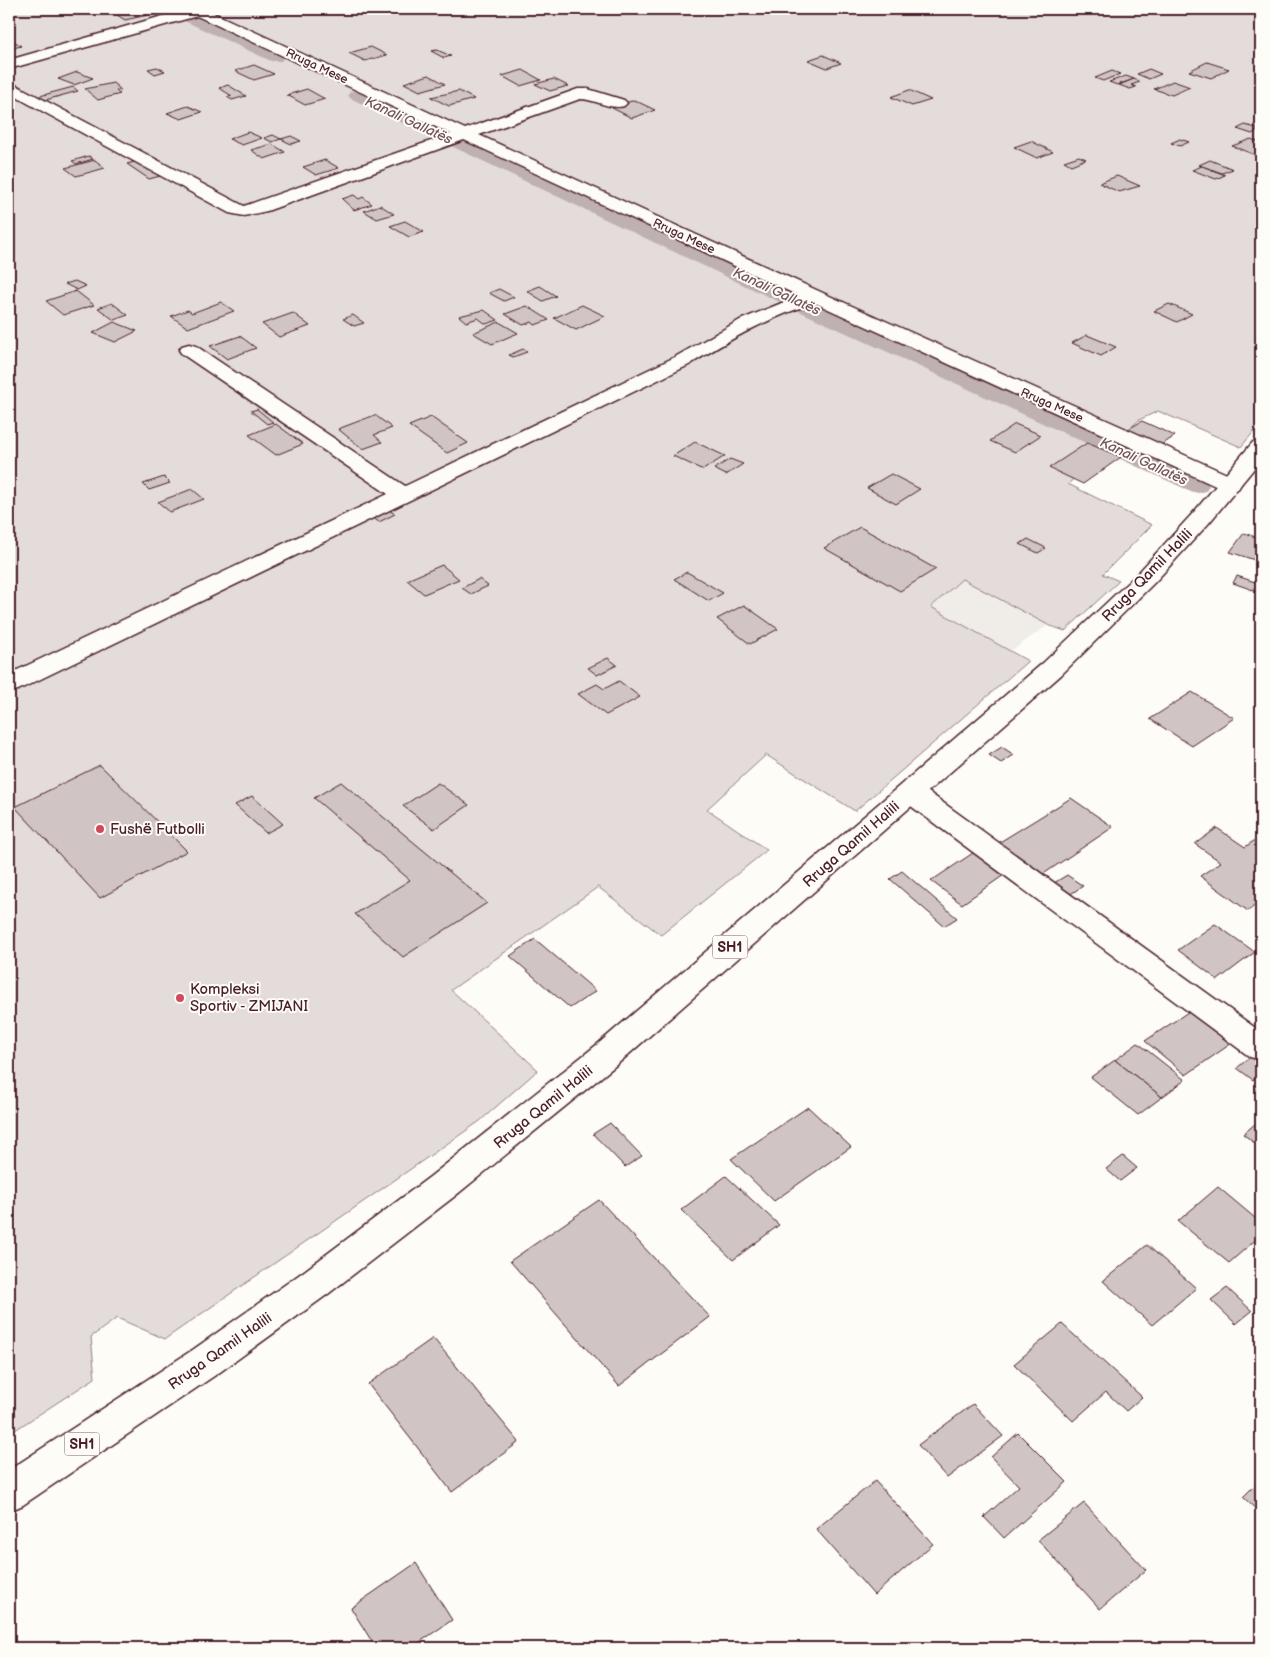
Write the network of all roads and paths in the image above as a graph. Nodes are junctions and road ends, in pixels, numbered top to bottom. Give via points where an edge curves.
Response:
1 (194, 11) edge
2 (9, 65) edge
3 (9, 87) edge
4 (619, 103) dead end
5 (460, 135) junction
6 (810, 299) junction
7 (190, 350) dead end
8 (1261, 447) edge
9 (1230, 484) junction
10 (404, 495) junction
11 (9, 684) edge
12 (910, 792) junction
13 (1261, 1048) edge
14 (9, 1492) edge

1 - 2 street
1 - 5 street, Rruga Mese
3 - 5 street via 244,211
4 - 5 street via 578,94
5 - 6 street, Rruga Mese
6 - 9 street, Rruga Mese
6 - 10 street via 714,341 682,361
7 - 10 street
8 - 9 street, Rruga Qamil Halili / SH1
9 - 12 street, Rruga Qamil Halili / SH1 via 1122,603 1045,675
10 - 11 street
12 - 13 street, Rruga Qamil Halili
12 - 14 street, Rruga Qamil Halili / SH1 via 546,1106 376,1239 155,1396

